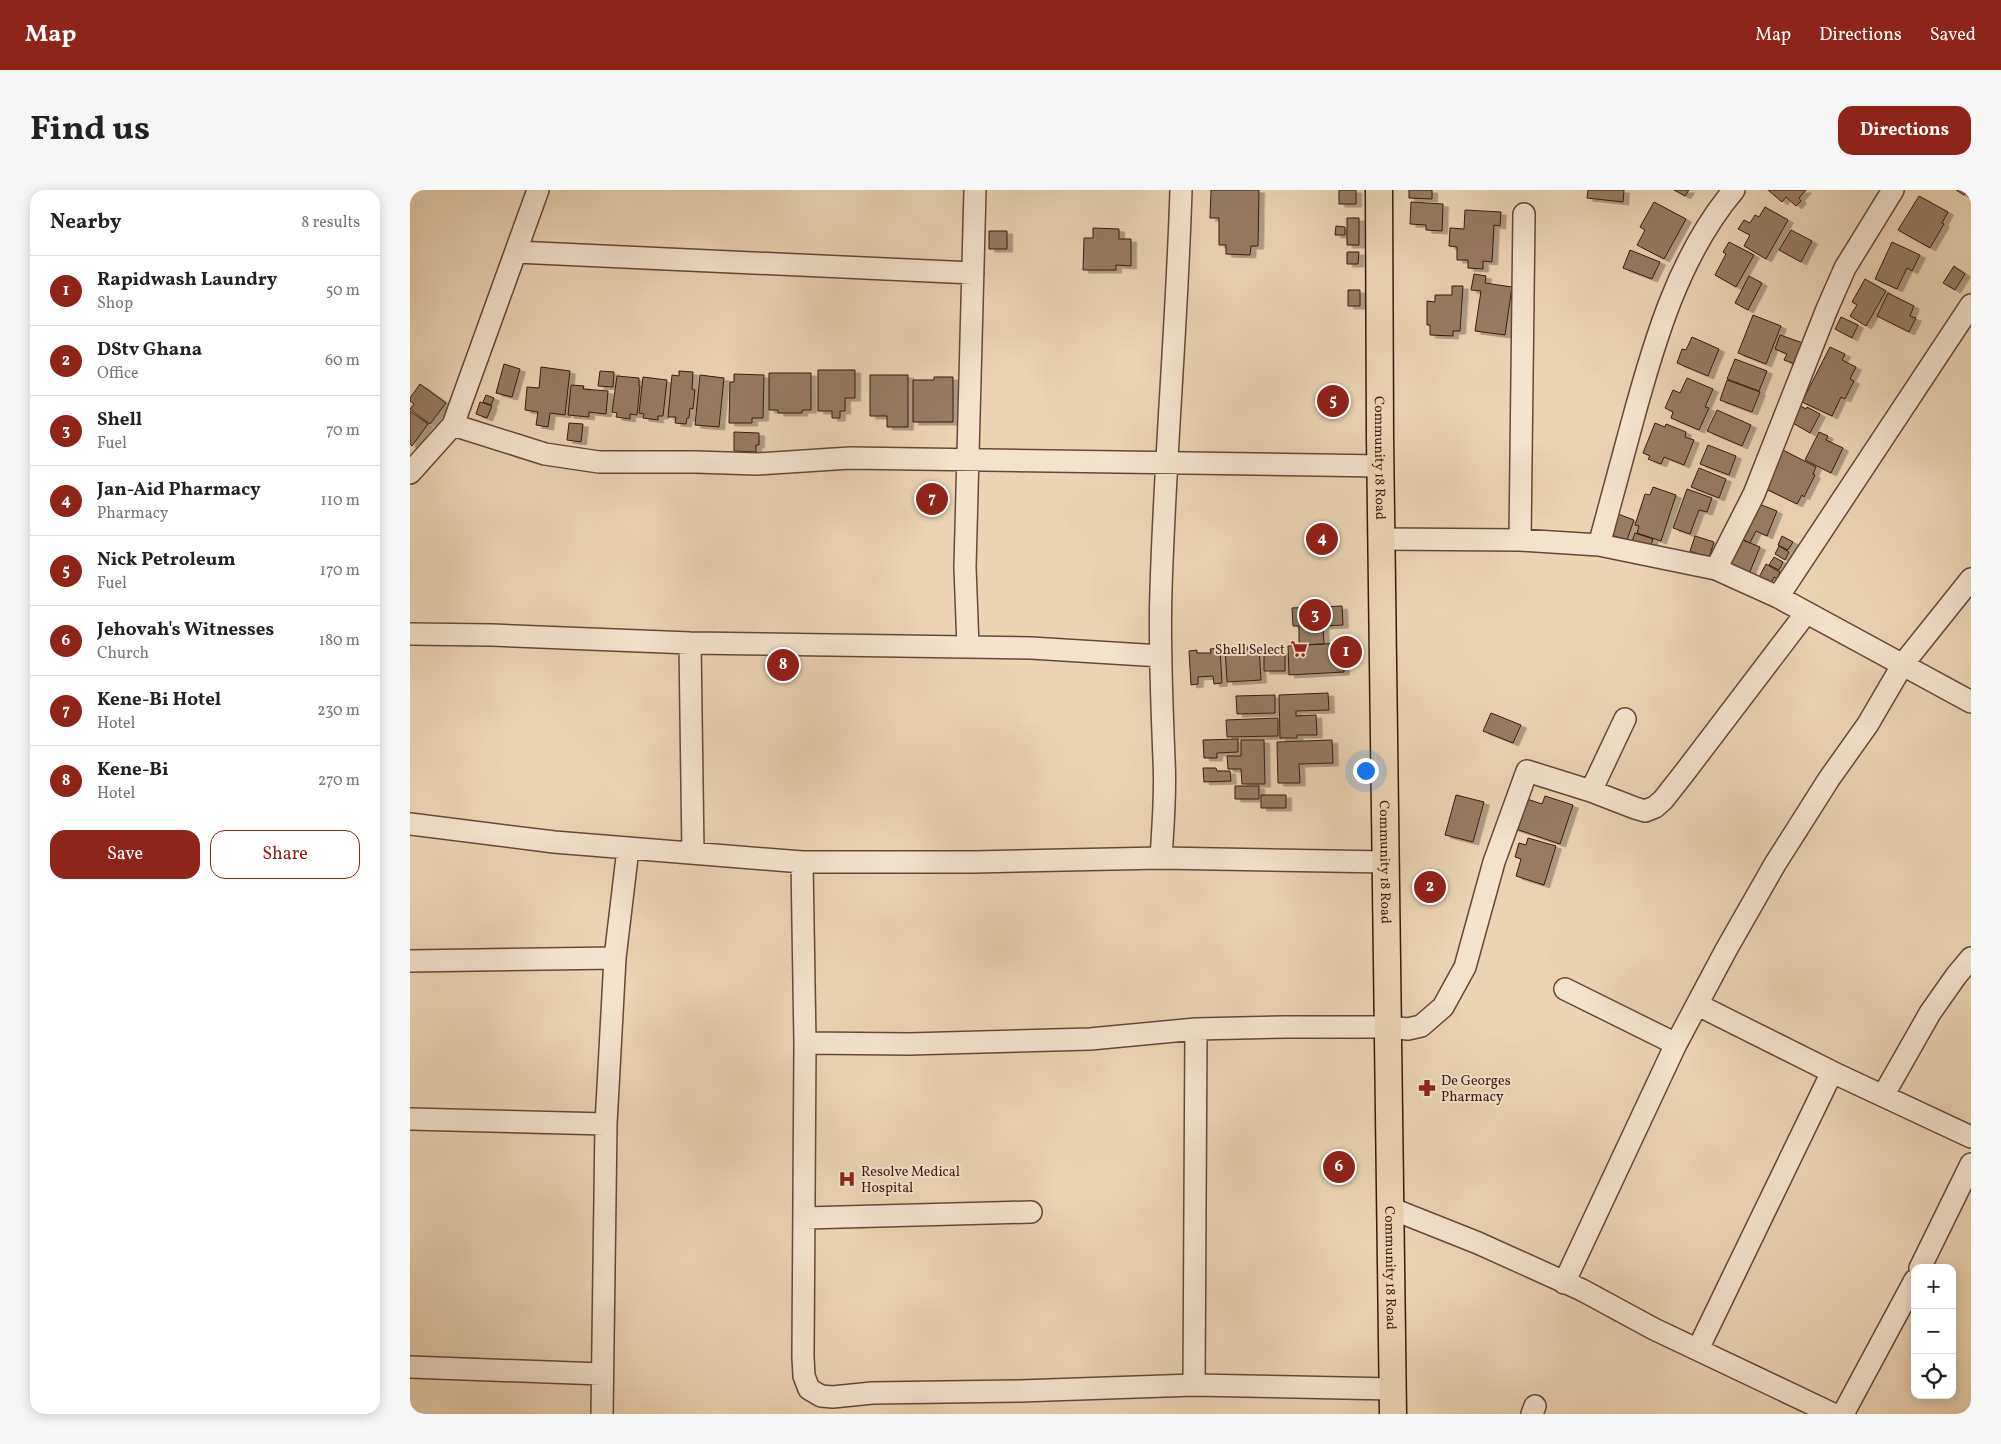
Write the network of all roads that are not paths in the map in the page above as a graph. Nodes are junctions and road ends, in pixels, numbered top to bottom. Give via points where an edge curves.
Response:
1 (538, 190) edge
2 (975, 190) edge
3 (1182, 190) edge
4 (1380, 190) edge
5 (1734, 190) edge
6 (1893, 190) edge
7 (1524, 214) dead end
8 (516, 252) junction
9 (973, 274) junction
10 (1971, 305) edge
11 (453, 425) junction
12 (967, 461) junction
13 (1165, 463) junction
14 (1380, 466) junction
15 (410, 473) edge
16 (1381, 538) junction
17 (1520, 540) junction
18 (1599, 545) junction
19 (1716, 569) junction
20 (1971, 579) edge
21 (1778, 597) junction
22 (1806, 613) junction
23 (410, 634) edge
24 (690, 643) junction
25 (968, 647) junction
26 (1161, 656) junction
27 (1903, 664) junction
28 (1971, 702) edge
29 (1626, 719) dead end
30 (1591, 791) junction
31 (410, 824) edge
32 (628, 849) junction
33 (693, 853) junction
34 (1161, 858) junction
35 (802, 862) junction
36 (1387, 862) junction
37 (615, 958) junction
38 (1971, 958) edge
39 (410, 961) edge
40 (1565, 989) dead end
41 (1698, 1005) junction
42 (1388, 1027) junction
43 (1196, 1029) junction
44 (805, 1043) junction
45 (1676, 1044) junction
46 (1832, 1072) junction
47 (1884, 1094) junction
48 (410, 1118) edge
49 (606, 1124) junction
50 (1971, 1137) edge
51 (1971, 1164) edge
52 (1390, 1208) junction
53 (1031, 1212) dead end
54 (805, 1218) junction
55 (1922, 1264) edge
56 (1564, 1283) junction
57 (1911, 1287) edge
58 (1698, 1349) junction
59 (410, 1367) edge
60 (602, 1374) junction
61 (1194, 1385) junction
62 (1393, 1402) edge
63 (602, 1414) edge
64 (1833, 1414) edge
65 (1843, 1414) edge

1 - 8 street
2 - 9 street
3 - 13 street
4 - 14 main road, Community 18 Road
5 - 18 street via 1705,230 1675,289 1647,370
6 - 19 street via 1845,268 1754,494
7 - 17 street
8 - 9 street
8 - 11 street
9 - 12 street
10 - 21 street
11 - 12 street via 546,454 599,462 757,464 850,458
11 - 15 street
12 - 13 street
12 - 25 street via 965,567
13 - 14 street
13 - 26 street
14 - 16 main road, Community 18 Road
16 - 17 street
16 - 36 main road, Community 18 Road
17 - 18 street
18 - 19 street
19 - 21 street
20 - 27 street
21 - 22 street
22 - 27 street
22 - 30 street via 1655,807 1645,810
23 - 24 street
24 - 25 street
24 - 33 street
25 - 26 street
26 - 34 street via 1164,761
27 - 28 street
27 - 41 street via 1868,724 1775,864
29 - 30 street
30 - 42 street via 1528,771 1494,862 1464,967 1443,1007 1421,1026 1408,1029
31 - 32 street
32 - 33 street
32 - 37 street
33 - 35 street
34 - 35 street
34 - 36 street
35 - 44 street
36 - 42 main road, Community 18 Road
37 - 39 street
37 - 49 street
38 - 47 street via 1930,1013
40 - 45 street
41 - 45 street
41 - 46 street
42 - 43 street
42 - 52 main road, Community 18 Road
43 - 44 street via 1090,1039
43 - 61 street
44 - 54 street
45 - 56 street
46 - 47 street
46 - 58 street
47 - 50 street
48 - 49 street
49 - 60 street
51 - 55 street
52 - 56 street via 1478,1243
52 - 62 main road, Community 18 Road
53 - 54 street
54 - 61 street via 804,1376 809,1389 821,1396
56 - 58 street
57 - 65 street
58 - 64 street
59 - 60 street
60 - 63 street
61 - 62 street

